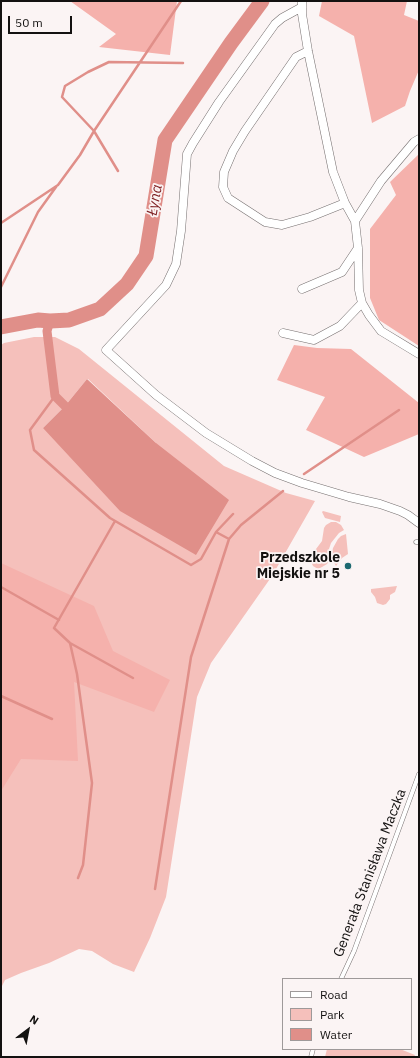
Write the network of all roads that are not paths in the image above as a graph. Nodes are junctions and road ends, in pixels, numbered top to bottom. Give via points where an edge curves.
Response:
1 (302, 4) edge
2 (308, 51) junction
3 (419, 139) edge
4 (345, 203) junction
5 (355, 221) junction
6 (358, 248) junction
7 (302, 289) dead end
8 (362, 303) junction
9 (283, 332) dead end
10 (419, 354) edge
11 (419, 523) edge
12 (419, 774) edge
13 (341, 978) edge

1 - 2 street
1 - 11 street via 275,24 193,143 187,154 176,264 166,285 106,350 156,395 206,433 252,461 302,483 400,511
2 - 4 street via 333,172
2 - 4 street via 296,57 245,131 224,172 223,187 228,198 265,222 271,223 282,224 310,217
3 - 5 street via 381,181
4 - 5 street
5 - 6 street
6 - 7 street via 342,272
6 - 8 street via 359,290
8 - 9 street via 340,326 314,340
8 - 10 street via 381,331
12 - 13 lane, Generała Stanisława Maczka via 354,951

